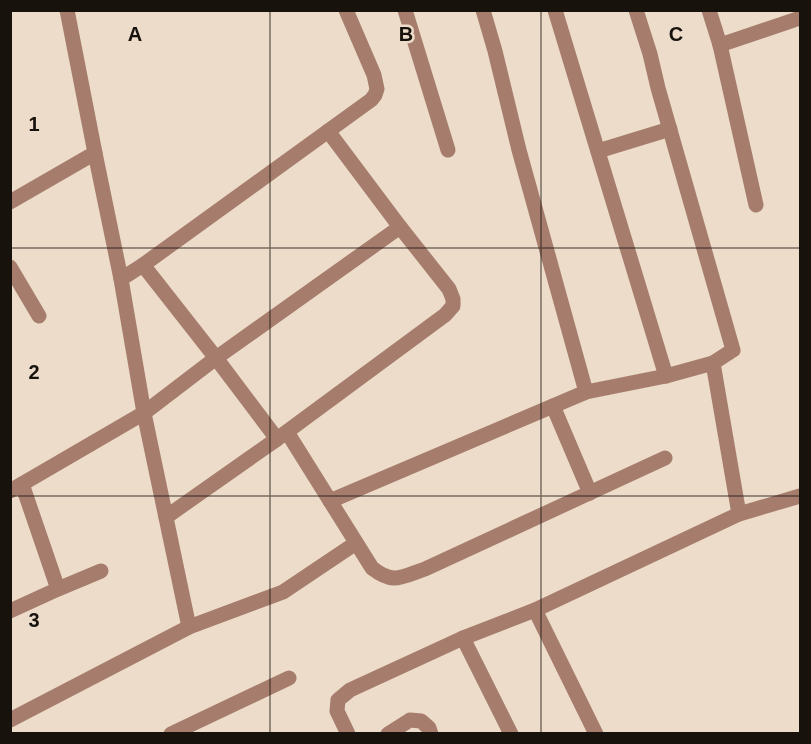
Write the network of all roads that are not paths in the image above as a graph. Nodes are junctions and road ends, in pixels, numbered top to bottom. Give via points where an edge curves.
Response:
1 (68, 10) edge
2 (346, 10) edge
3 (405, 10) edge
4 (483, 10) edge
5 (555, 10) edge
6 (636, 10) edge
7 (709, 10) edge
8 (801, 18) edge
9 (720, 45) junction
10 (670, 129) junction
11 (328, 131) junction
12 (448, 150) dead end
13 (598, 151) junction
14 (95, 153) junction
15 (10, 202) edge
16 (756, 205) dead end
17 (400, 227) junction
18 (143, 265) junction
19 (10, 267) edge
20 (121, 279) junction
21 (39, 316) dead end
22 (216, 358) junction
23 (713, 363) junction
24 (666, 376) junction
25 (586, 392) junction
26 (553, 406) junction
27 (144, 413) junction
28 (282, 436) junction
29 (665, 458) dead end
30 (16, 488) edge
31 (590, 493) junction
32 (801, 496) edge
33 (330, 501) junction
34 (739, 514) junction
35 (166, 517) junction
36 (356, 543) junction
37 (101, 571) dead end
38 (58, 589) junction
39 (535, 610) junction
40 (10, 611) edge
41 (189, 627) junction
42 (463, 639) junction
43 (289, 678) dead end
44 (10, 720) edge
45 (171, 734) edge
46 (348, 734) edge
47 (388, 734) edge
48 (431, 734) edge
49 (511, 734) edge
50 (596, 734) edge

1 - 14 street
2 - 11 street via 374,75 376,89 371,100
3 - 12 street
4 - 25 street
5 - 13 street
6 - 10 street
7 - 9 street
8 - 9 street
9 - 16 street
10 - 13 street
10 - 23 street via 733,350
11 - 17 street
11 - 18 street
13 - 24 street
14 - 15 street
14 - 20 street
17 - 22 street
17 - 28 street via 449,289 453,306
18 - 20 street
18 - 22 street
19 - 21 street
20 - 27 street
22 - 27 street
22 - 28 street
23 - 24 street
23 - 34 street
24 - 25 street
25 - 26 street
26 - 31 street
26 - 33 street
27 - 30 street
27 - 35 street
28 - 33 street
28 - 35 street
29 - 31 street
30 - 38 street
31 - 36 street via 396,579 383,577 372,568
32 - 34 street
33 - 36 street
34 - 39 street
35 - 41 street
36 - 41 street via 283,592
37 - 38 street
38 - 40 street
39 - 42 street
39 - 50 street
41 - 44 street
42 - 46 street via 350,690 338,700 337,711
42 - 49 street
43 - 45 street
47 - 48 street via 410,720 421,721

